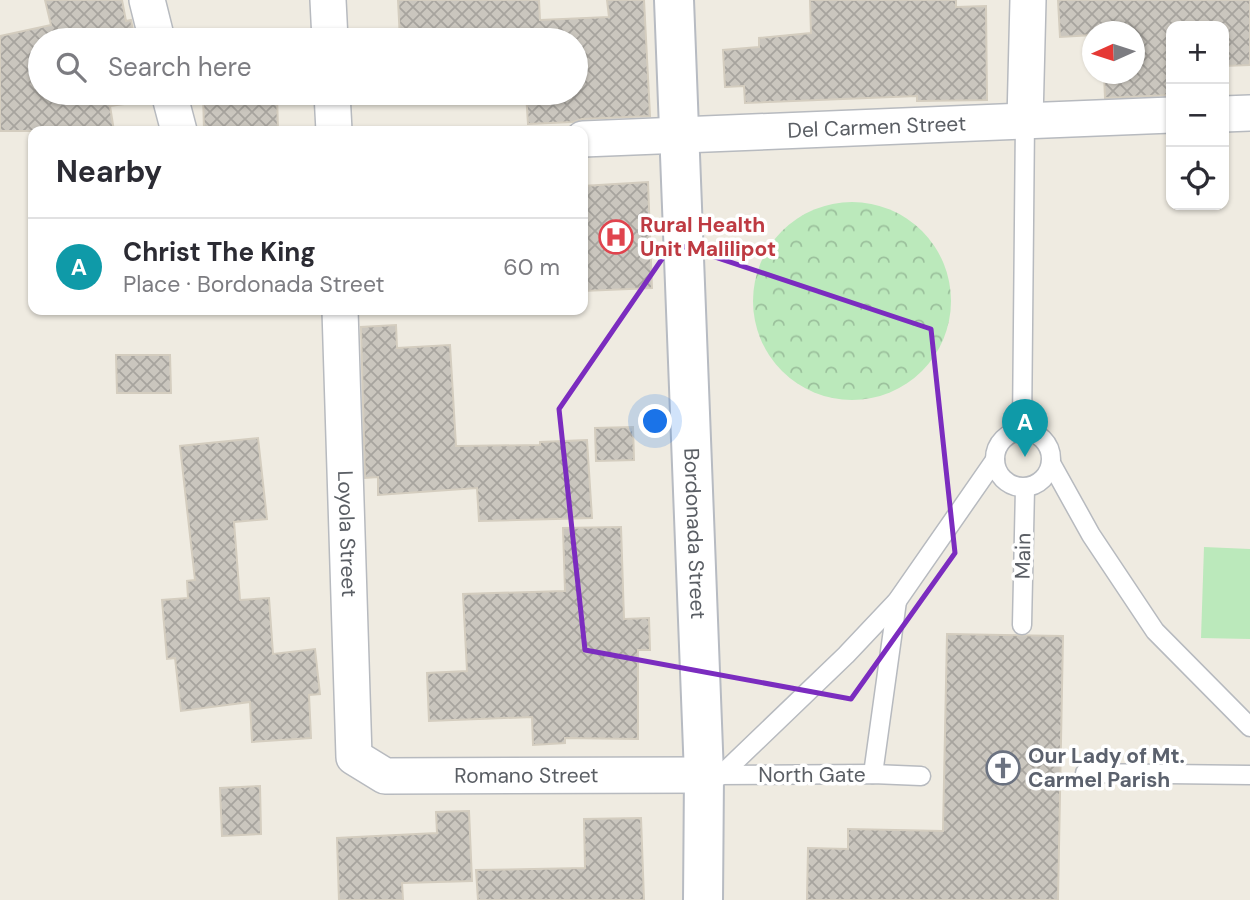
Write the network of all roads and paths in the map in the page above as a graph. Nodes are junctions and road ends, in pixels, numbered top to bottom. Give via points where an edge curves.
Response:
1 (147, 0) edge
2 (328, 0) edge
3 (674, 0) edge
4 (1028, 0) edge
5 (154, 28) edge
6 (329, 28) edge
7 (172, 105) edge
8 (333, 105) edge
9 (1250, 113) edge
10 (1229, 114) edge
11 (1166, 115) edge
12 (1025, 120) junction
13 (177, 126) edge
14 (334, 126) edge
15 (679, 134) junction
16 (588, 139) edge
17 (340, 315) edge
18 (1022, 429) junction
19 (995, 460) junction
20 (1051, 463) junction
21 (1025, 488) junction
22 (897, 601) junction
23 (1022, 625) dead end
24 (1250, 727) edge
25 (354, 757) joint
26 (1084, 773) dead end
27 (873, 774) junction
28 (712, 775) junction
29 (1250, 775) edge
30 (920, 776) dead end
31 (704, 900) edge

1 - 5 street
2 - 6 street
3 - 15 street, Bordonada Street
4 - 12 street
7 - 13 street
8 - 14 street
9 - 10 street
11 - 12 street, Del Carmen Street
12 - 15 street, Del Carmen Street
12 - 18 lane
15 - 16 street, Del Carmen Street
15 - 28 street, Bordonada Street
17 - 25 street, Loyola Street
18 - 19 lane via 1007,434 997,445
18 - 20 lane via 1048,443
19 - 21 lane via 999,475 1010,485
19 - 22 lane
20 - 21 lane via 1039,483
20 - 24 lane via 1091,535 1155,631
21 - 23 lane, Main
22 - 27 lane
22 - 28 lane via 846,655
25 - 28 street, Romano Street via 385,776
26 - 29 lane
27 - 28 lane, North Gate
27 - 30 lane, North Gate
28 - 31 street, Bordonada Street

